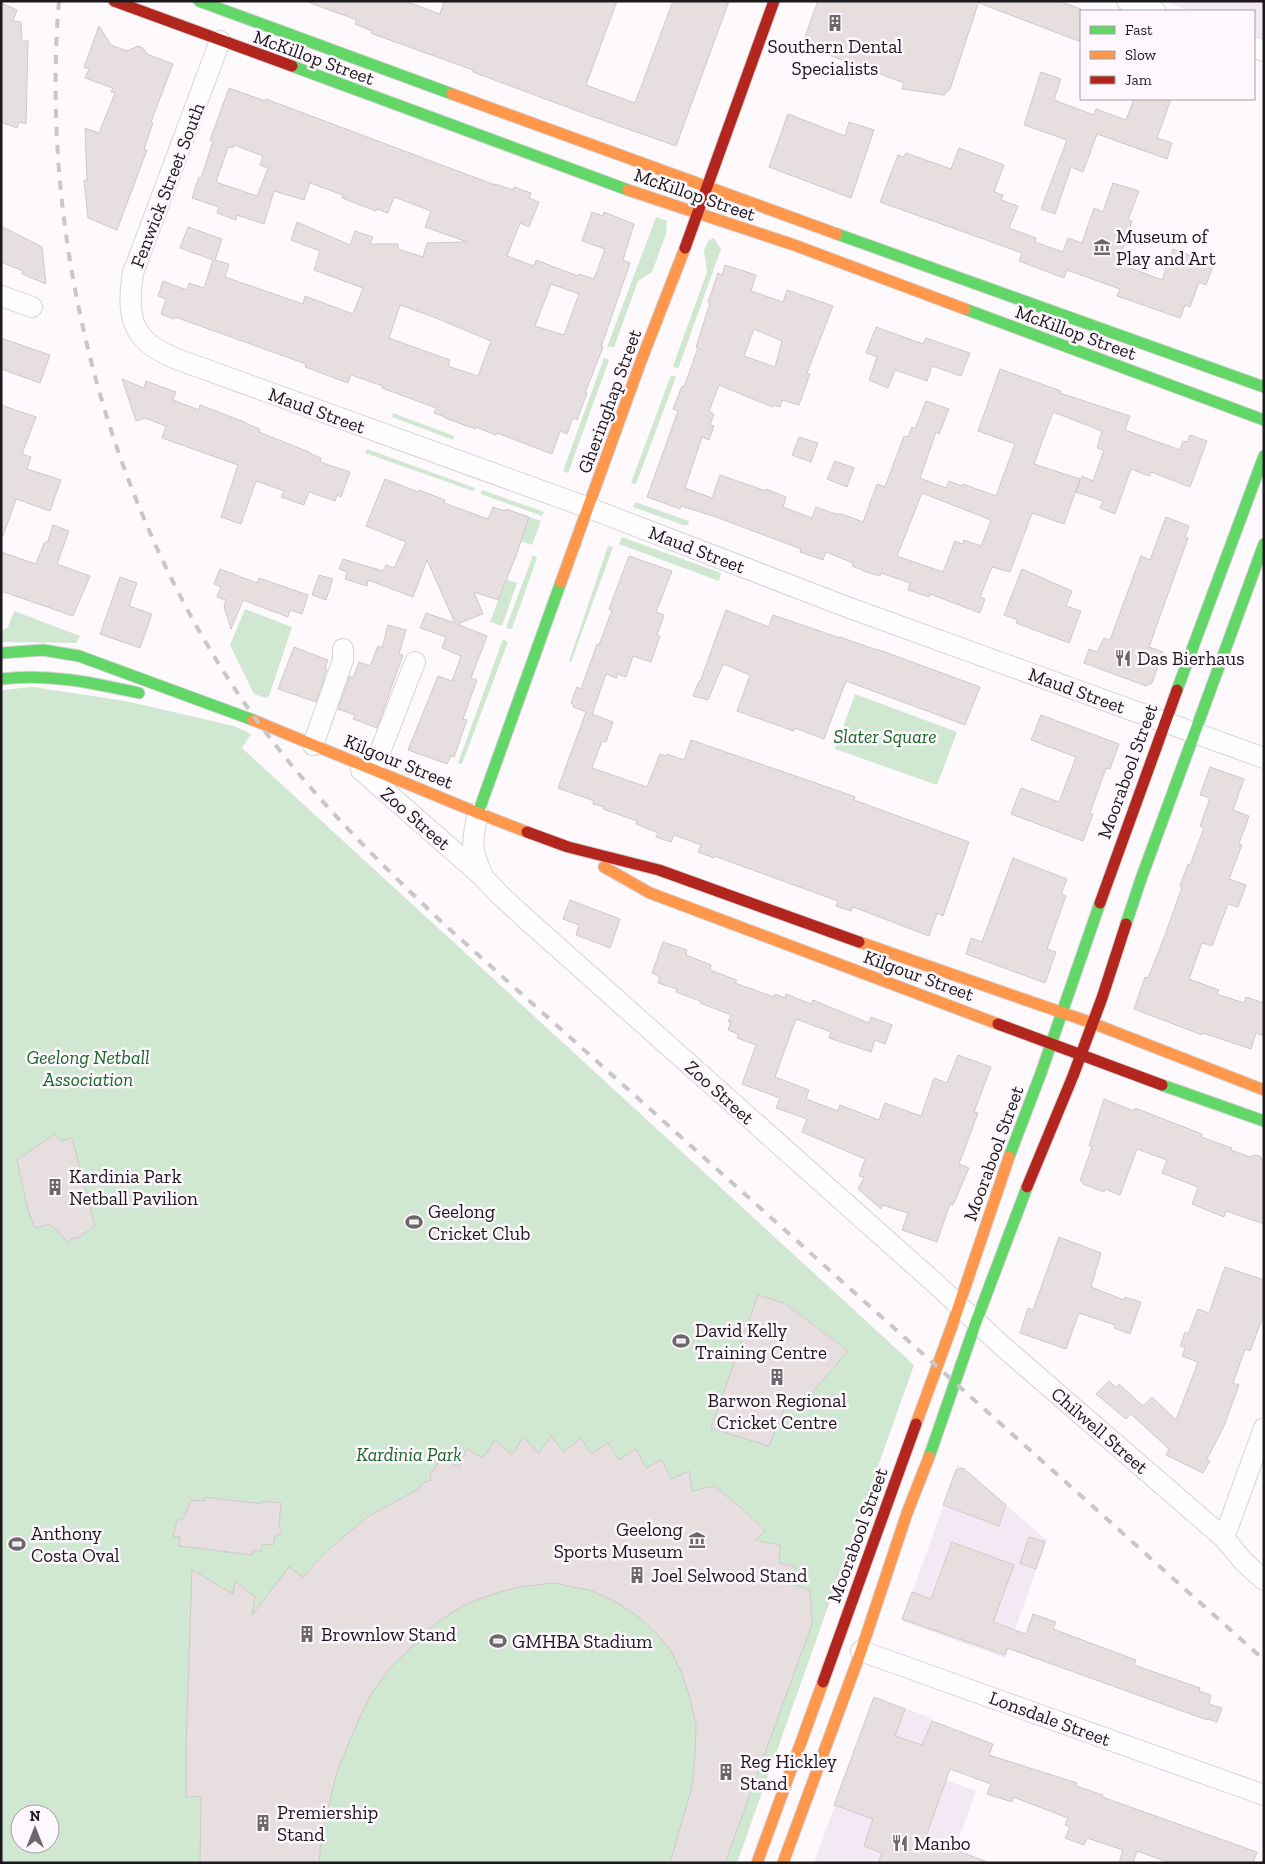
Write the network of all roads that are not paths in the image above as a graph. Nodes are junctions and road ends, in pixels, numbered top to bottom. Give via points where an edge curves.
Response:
1 (114, 1) edge
2 (199, 1) edge
3 (774, 1) edge
4 (1127, 1) edge
5 (1152, 10) edge
6 (216, 32) junction
7 (707, 186) junction
8 (697, 213) junction
9 (1, 296) edge
10 (32, 307) dead end
11 (138, 331) joint
12 (1264, 387) edge
13 (1264, 420) edge
14 (1264, 456) edge
15 (589, 508) junction
16 (1264, 544) edge
17 (1, 653) edge
18 (347, 654) dead end
19 (415, 662) dead end
20 (1, 679) edge
21 (217, 707) junction
22 (1164, 722) junction
23 (1195, 733) junction
24 (313, 745) junction
25 (1264, 758) edge
26 (351, 761) junction
27 (373, 770) junction
28 (478, 813) junction
29 (568, 847) junction
30 (482, 876) junction
31 (772, 926) junction
32 (921, 979) junction
33 (1061, 1013) junction
34 (1092, 1023) junction
35 (1050, 1043) junction
36 (1081, 1055) junction
37 (1264, 1090) edge
38 (1264, 1121) edge
39 (959, 1306) junction
40 (976, 1322) junction
41 (1264, 1428) edge
42 (1258, 1463) edge
43 (1224, 1538) junction
44 (1264, 1580) edge
45 (849, 1646) junction
46 (1264, 1795) edge
47 (757, 1863) edge
48 (782, 1863) edge

1 - 6 main road, McKillop Street
2 - 7 main road, McKillop Street
3 - 7 main road, Gheringhap Street
4 - 5 street
6 - 8 main road, McKillop Street
6 - 11 street, Fenwick Street South via 133,273 131,306
7 - 8 main road, Gheringhap Street
7 - 12 main road, McKillop Street
8 - 13 main road, McKillop Street via 794,245
8 - 15 main road, Gheringhap Street
9 - 10 street
11 - 15 street, Maud Street via 149,346 171,357
14 - 22 main road, Moorabool Street
15 - 22 street, Maud Street via 847,607
15 - 28 main road, Gheringhap Street
16 - 23 main road, Moorabool Street
17 - 21 main road, Kilgour Street via 43,650 73,654
18 - 24 street
19 - 27 street
20 - 21 main road, Kilgour Street via 57,676
21 - 24 main road, Kilgour Street
22 - 23 street, Maud Street
22 - 33 main road, Moorabool Street
23 - 25 street, Maud Street
23 - 34 main road, Moorabool Street
24 - 26 main road, Kilgour Street
26 - 27 main road, Kilgour Street
26 - 30 street, Zoo Street
27 - 28 main road, Kilgour Street
28 - 29 main road, Kilgour Street
28 - 30 street, Zoo Street via 472,848
29 - 31 main road, Kilgour Street via 659,870
29 - 31 main road, Kilgour Street via 650,893
30 - 39 street, Zoo Street
31 - 32 main road, Kilgour Street
31 - 32 main road, Kilgour Street
32 - 33 main road, Kilgour Street
32 - 35 main road, Kilgour Street
33 - 34 main road, Kilgour Street
33 - 35 main road, Moorabool Street
34 - 36 main road, Moorabool Street
34 - 37 main road, Kilgour Street
35 - 36 main road, Kilgour Street
35 - 39 main road, Moorabool Street
36 - 38 main road, Kilgour Street
36 - 40 main road, Moorabool Street
39 - 40 street, Zoo Street
39 - 45 main road, Moorabool Street
40 - 43 street, Chilwell Street
40 - 45 main road, Moorabool Street via 908,1514
41 - 42 street
42 - 43 street
43 - 44 street, Chilwell Street via 1243,1562
45 - 46 street, Lonsdale Street
45 - 47 main road, Moorabool Street
45 - 48 main road, Moorabool Street

